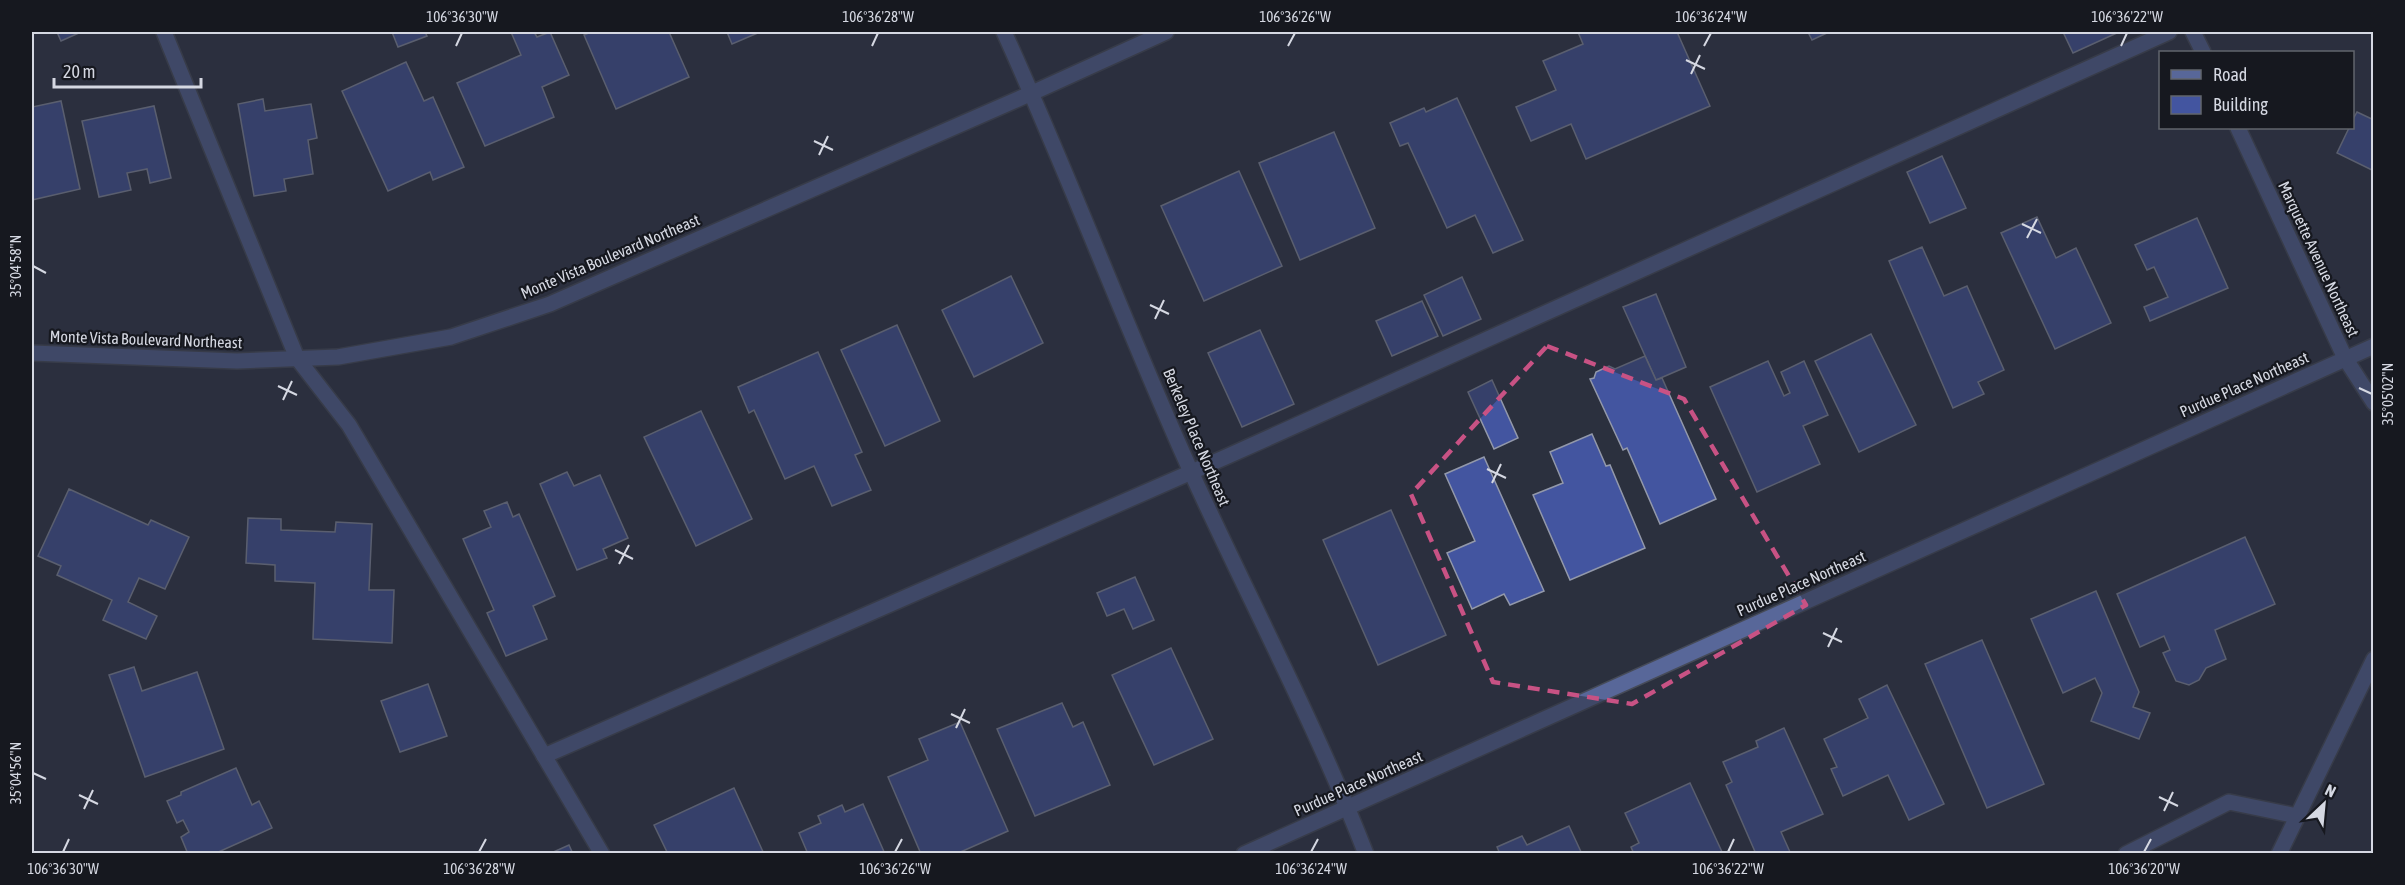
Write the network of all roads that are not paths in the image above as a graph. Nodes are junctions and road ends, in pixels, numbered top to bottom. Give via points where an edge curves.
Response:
1 (164, 32) edge
2 (1004, 32) edge
3 (1166, 32) edge
4 (2169, 32) edge
5 (2193, 32) edge
6 (2202, 51) edge
7 (1032, 93) junction
8 (2238, 129) edge
9 (2373, 346) edge
10 (32, 353) edge
11 (297, 358) junction
12 (2345, 358) junction
13 (2373, 403) edge
14 (1192, 472) junction
15 (2373, 659) edge
16 (544, 756) junction
17 (1347, 807) junction
18 (2297, 816) junction
19 (602, 854) edge
20 (1244, 854) edge
21 (1366, 854) edge
22 (2126, 854) edge
23 (2278, 854) edge

1 - 11 street
2 - 7 street, Berkeley Place Northeast
3 - 7 street, Monte Vista Boulevard Northeast
4 - 14 street
5 - 6 street
7 - 11 street, Monte Vista Boulevard Northeast via 550,304 451,337 338,357
7 - 14 street, Berkeley Place Northeast
8 - 12 street, Marquette Avenue Northeast
9 - 12 street, Purdue Place Northeast
10 - 11 street, Monte Vista Boulevard Northeast via 237,361
11 - 16 street via 349,424
12 - 13 street, Marquette Avenue Northeast
12 - 17 street, Purdue Place Northeast
14 - 16 street
14 - 17 street, Berkeley Place Northeast
15 - 18 street
16 - 19 street
17 - 20 street, Purdue Place Northeast
17 - 21 street, Berkeley Place Northeast
18 - 22 street via 2229,802
18 - 23 street

